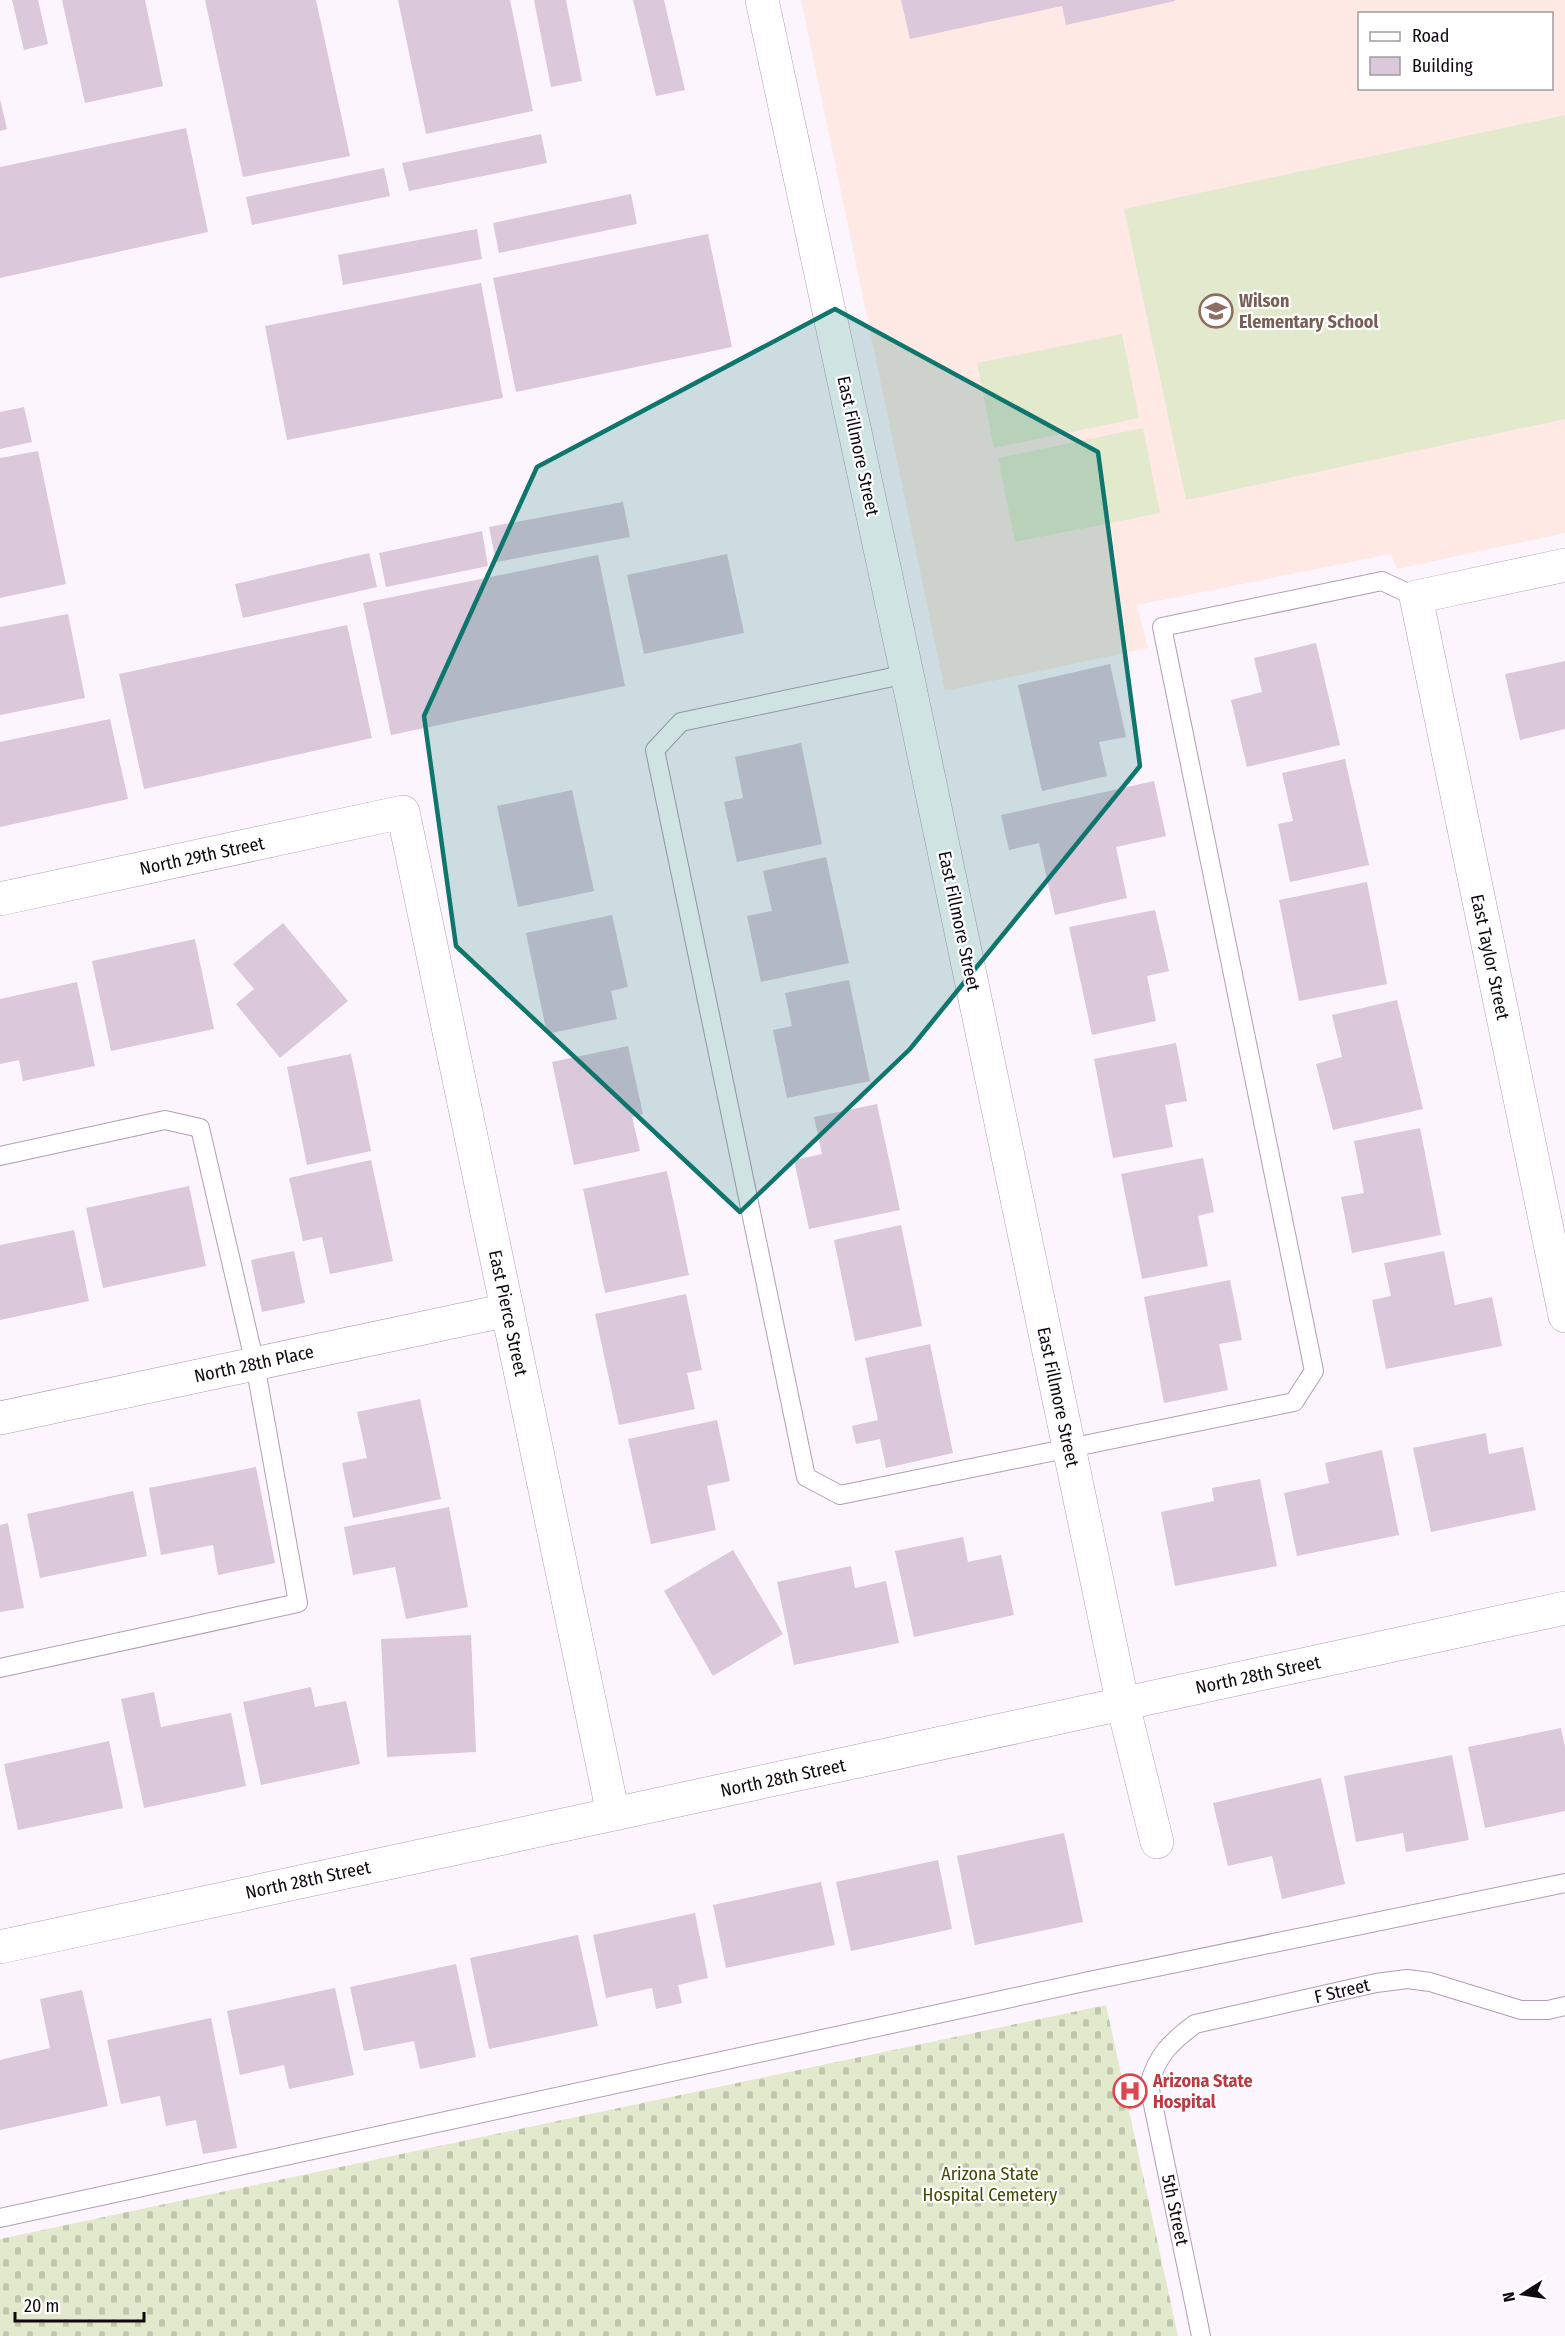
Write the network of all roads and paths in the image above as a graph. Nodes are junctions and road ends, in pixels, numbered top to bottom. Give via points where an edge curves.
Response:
1 (762, 0) edge
2 (1565, 565) edge
3 (1416, 597) junction
4 (907, 674) junction
5 (404, 812) joint
6 (0, 899) edge
7 (0, 1155) edge
8 (508, 1310) junction
9 (1565, 1316) edge
10 (255, 1364) junction
11 (0, 1418) edge
12 (1069, 1448) junction
13 (1565, 1608) edge
14 (0, 1668) edge
15 (1123, 1704) junction
16 (614, 1814) junction
17 (1157, 1842) dead end
18 (1565, 1883) edge
19 (0, 1947) edge
20 (1565, 2006) edge
21 (1149, 2085) joint
22 (0, 2218) edge
23 (1201, 2336) edge

1 - 4 street, East Fillmore Street
2 - 3 street
3 - 9 street, East Taylor Street
3 - 12 lane via 1382,581 1162,627 1314,1371 1294,1401
4 - 12 street, East Fillmore Street
4 - 12 lane via 681,722 655,750 806,1477 840,1495
5 - 6 street, North 29th Street
5 - 8 street, East Pierce Street
7 - 10 lane via 165,1120 200,1128
8 - 10 street, North 28th Place
8 - 16 street, East Pierce Street
10 - 11 street, North 28th Place
10 - 14 lane via 298,1603
12 - 15 street, East Fillmore Street
13 - 15 street, North 28th Street
15 - 16 street, North 28th Street
15 - 17 street, East Fillmore Street
16 - 19 street, North 28th Street
18 - 22 lane via 1089,1981
20 - 21 lane, F Street via 1521,2010 1430,1982 1407,1979 1376,1983 1195,2024 1155,2064
21 - 23 lane, 5th Street

